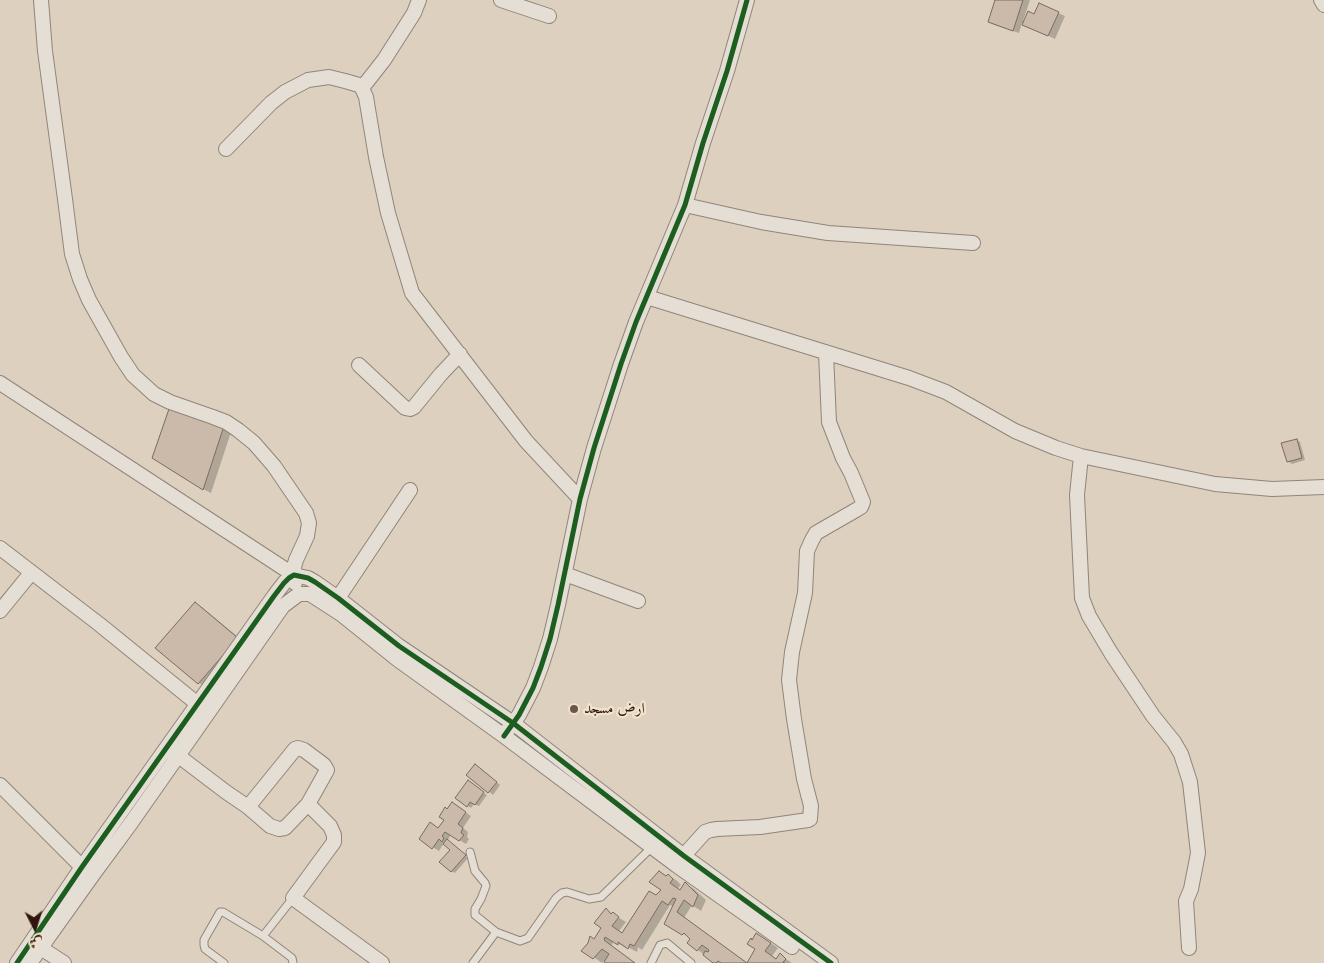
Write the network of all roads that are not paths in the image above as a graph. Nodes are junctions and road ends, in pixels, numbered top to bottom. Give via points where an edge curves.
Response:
1 (41, 0) edge
2 (419, 0) edge
3 (501, 0) edge
4 (747, 0) edge
5 (1321, 0) edge
6 (1324, 5) edge
7 (549, 16) dead end
8 (362, 88) junction
9 (226, 149) dead end
10 (685, 205) junction
11 (973, 243) dead end
12 (647, 297) junction
13 (826, 353) junction
14 (460, 354) junction
15 (359, 365) dead end
16 (0, 383) edge
17 (1081, 456) junction
18 (1324, 487) edge
19 (410, 490) dead end
20 (580, 499) junction
21 (0, 548) edge
22 (31, 573) junction
23 (564, 574) junction
24 (294, 575) junction
25 (296, 594) junction
26 (338, 598) junction
27 (638, 601) dead end
28 (0, 611) edge
29 (202, 708) junction
30 (513, 723) junction
31 (504, 736) junction
32 (173, 752) junction
33 (2, 793) edge
34 (308, 804) junction
35 (248, 806) junction
36 (652, 847) junction
37 (470, 852) dead end
38 (680, 860) junction
39 (87, 871) junction
40 (294, 898) junction
41 (496, 932) junction
42 (264, 936) junction
43 (36, 945) junction
44 (1189, 948) dead end
45 (17, 963) edge
46 (30, 963) edge
47 (64, 963) edge
48 (224, 963) edge
49 (293, 963) edge
50 (382, 963) edge
51 (473, 963) edge
52 (651, 963) edge
53 (692, 963) edge
54 (816, 963) edge
55 (830, 963) edge

1 - 24 street via 44,51 72,254 89,300 121,357 154,394 226,422 254,443 274,466 306,513 309,523
2 - 8 street via 384,60
3 - 7 street
4 - 10 street
5 - 6 street
8 - 9 street via 329,77 308,80 271,103
8 - 14 street via 388,213 412,293
10 - 11 street via 828,233
10 - 12 street
12 - 13 street
12 - 20 street via 618,373
13 - 17 street via 946,392 1015,431
13 - 38 street via 829,422 862,502 861,507 816,533 807,551 805,593 792,652 790,680 811,806 810,819 711,830 705,832
14 - 15 street via 410,409
14 - 20 street via 526,441
16 - 24 street
17 - 18 street via 1216,484 1272,489
17 - 44 street via 1077,495 1082,598 1088,616 1153,716 1174,742 1190,782 1198,853 1186,901
19 - 26 street
20 - 23 street
21 - 22 street
22 - 28 street
22 - 29 street
23 - 27 street
23 - 30 street via 541,667
24 - 25 street
24 - 26 street via 308,578
24 - 29 street via 284,582
25 - 29 street
25 - 31 street via 310,594 341,614
26 - 30 street via 399,646
29 - 32 street
30 - 31 street
30 - 38 street
31 - 36 street
32 - 35 street
32 - 39 street
33 - 39 street
34 - 35 street via 285,828 279,829 270,826
34 - 35 street via 327,770 298,748
34 - 40 street via 330,826 334,842
36 - 38 street
36 - 41 lane via 600,897 589,900 562,893 525,940 520,942
37 - 41 lane via 475,871 486,886 475,914
38 - 54 street
38 - 55 street
39 - 43 street
40 - 42 lane
40 - 50 street
41 - 51 lane
42 - 48 lane via 220,912 204,945
42 - 49 lane via 292,958
43 - 45 street
43 - 46 street
43 - 47 street
52 - 53 lane via 660,945 667,943

